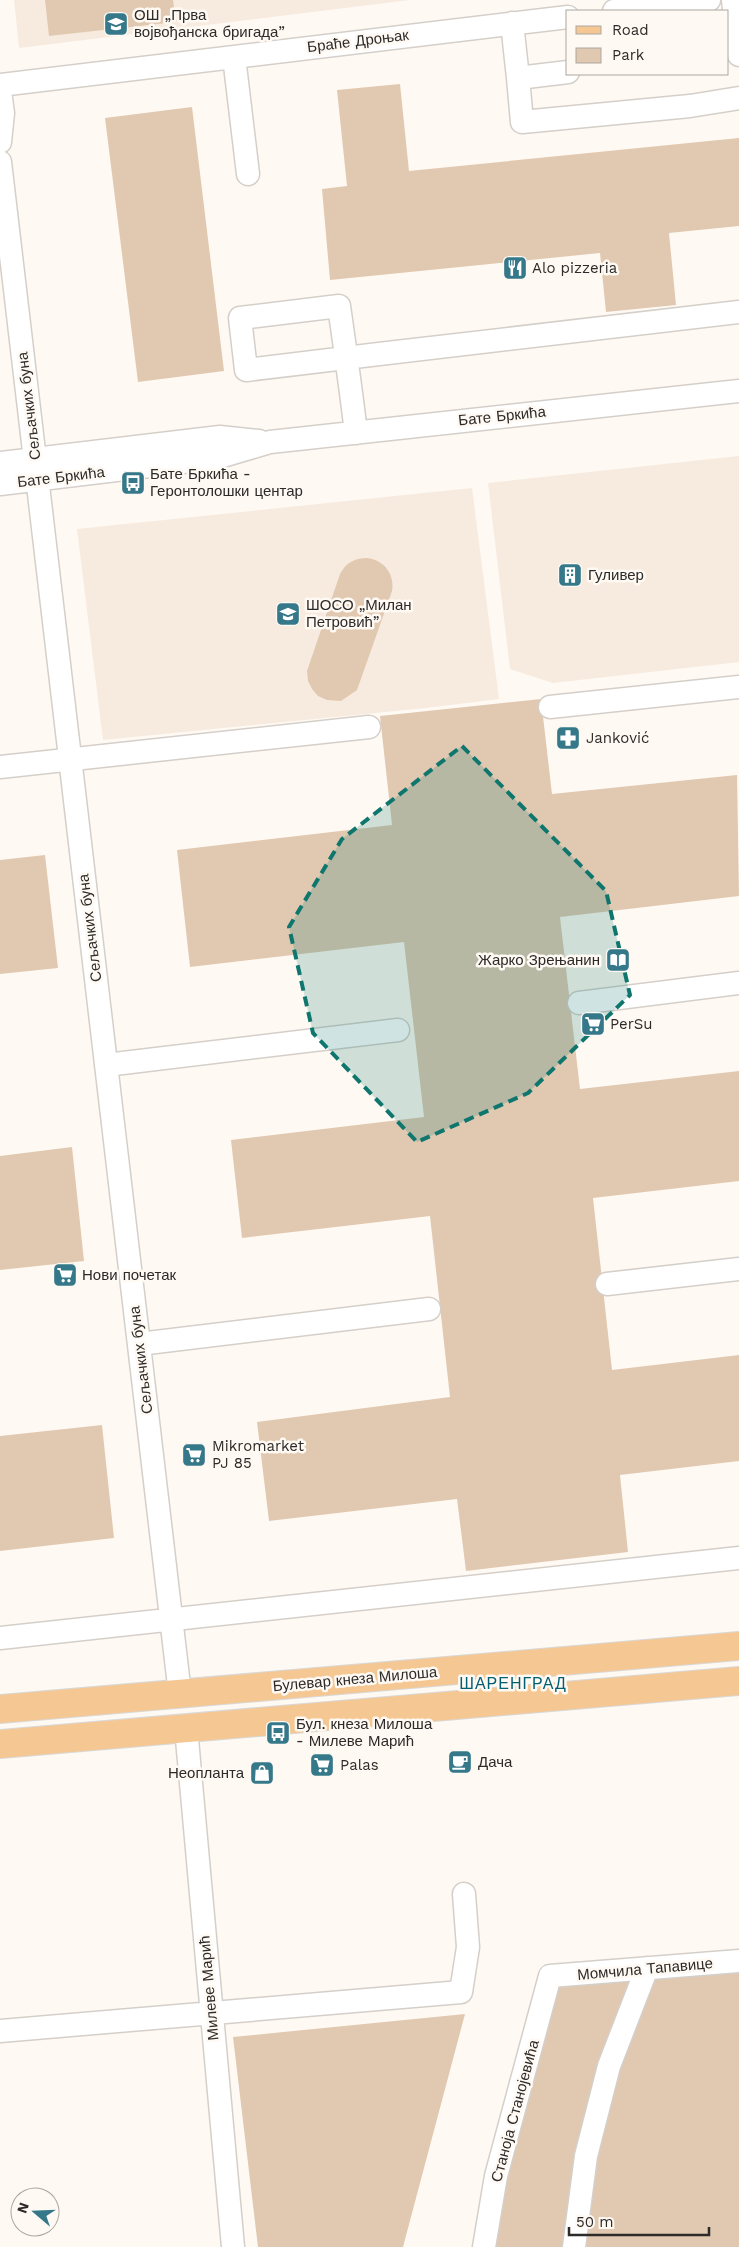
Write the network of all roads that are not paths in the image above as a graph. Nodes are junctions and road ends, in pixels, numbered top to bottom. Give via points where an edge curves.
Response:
1 (709, 0) edge
2 (733, 0) edge
3 (623, 10) edge
4 (566, 17) edge
5 (512, 23) junction
6 (739, 53) edge
7 (234, 56) junction
8 (566, 72) edge
9 (518, 78) junction
10 (0, 85) edge
11 (0, 91) edge
12 (739, 98) edge
13 (0, 142) edge
14 (0, 162) edge
15 (248, 174) dead end
16 (739, 312) edge
17 (346, 358) junction
18 (737, 390) edge
19 (356, 432) junction
20 (0, 464) edge
21 (36, 470) junction
22 (0, 484) edge
23 (739, 687) edge
24 (550, 707) dead end
25 (369, 727) dead end
26 (70, 759) junction
27 (0, 767) edge
28 (739, 983) edge
29 (579, 1003) dead end
30 (398, 1030) dead end
31 (106, 1065) junction
32 (739, 1269) edge
33 (607, 1284) dead end
34 (429, 1309) dead end
35 (139, 1344) junction
36 (739, 1558) edge
37 (172, 1621) junction
38 (0, 1638) edge
39 (739, 1646) edge
40 (739, 1681) edge
41 (180, 1694) junction
42 (0, 1709) edge
43 (186, 1728) junction
44 (0, 1744) edge
45 (464, 1894) dead end
46 (739, 1961) edge
47 (647, 1968) junction
48 (550, 1976) joint
49 (212, 2014) junction
50 (0, 2031) edge
51 (233, 2247) edge
52 (484, 2247) edge
53 (574, 2247) edge

1 - 3 street
2 - 6 street
4 - 5 street, Браће Дроњак
5 - 7 street, Браће Дроњак
5 - 9 street
7 - 10 street, Браће Дроњак
7 - 15 street
8 - 9 street
9 - 12 street via 522,122 690,106
11 - 13 street via 3,113
14 - 21 street, Сељачких буна
16 - 17 street
17 - 17 street via 339,306 240,318 246,370
17 - 19 street
18 - 19 street, Бате Бркића
19 - 21 street, Бате Бркића via 270,442 220,437
20 - 21 street, Бате Бркића
21 - 22 street, Бате Бркића
21 - 26 street, Сељачких буна
23 - 24 street
25 - 26 street
26 - 27 street
26 - 31 street, Сељачких буна
28 - 29 street
30 - 31 street
31 - 35 street, Сељачких буна
32 - 33 street
34 - 35 street
35 - 37 street, Сељачких буна
36 - 37 street
37 - 38 street
37 - 41 street, Сељачких буна
39 - 41 main road, Булевар кнеза Милоша
40 - 43 main road
41 - 42 main road, Булевар кнеза Милоша
43 - 44 main road
43 - 49 street, Милеве Марић
45 - 49 street via 468,1947 461,1992
46 - 47 street, Момчила Тапавице
47 - 48 street, Момчила Тапавице
47 - 53 street via 609,2066 586,2156
48 - 52 street, Станоја Станојевића via 496,2176
49 - 50 street
49 - 51 street, Милеве Марић

